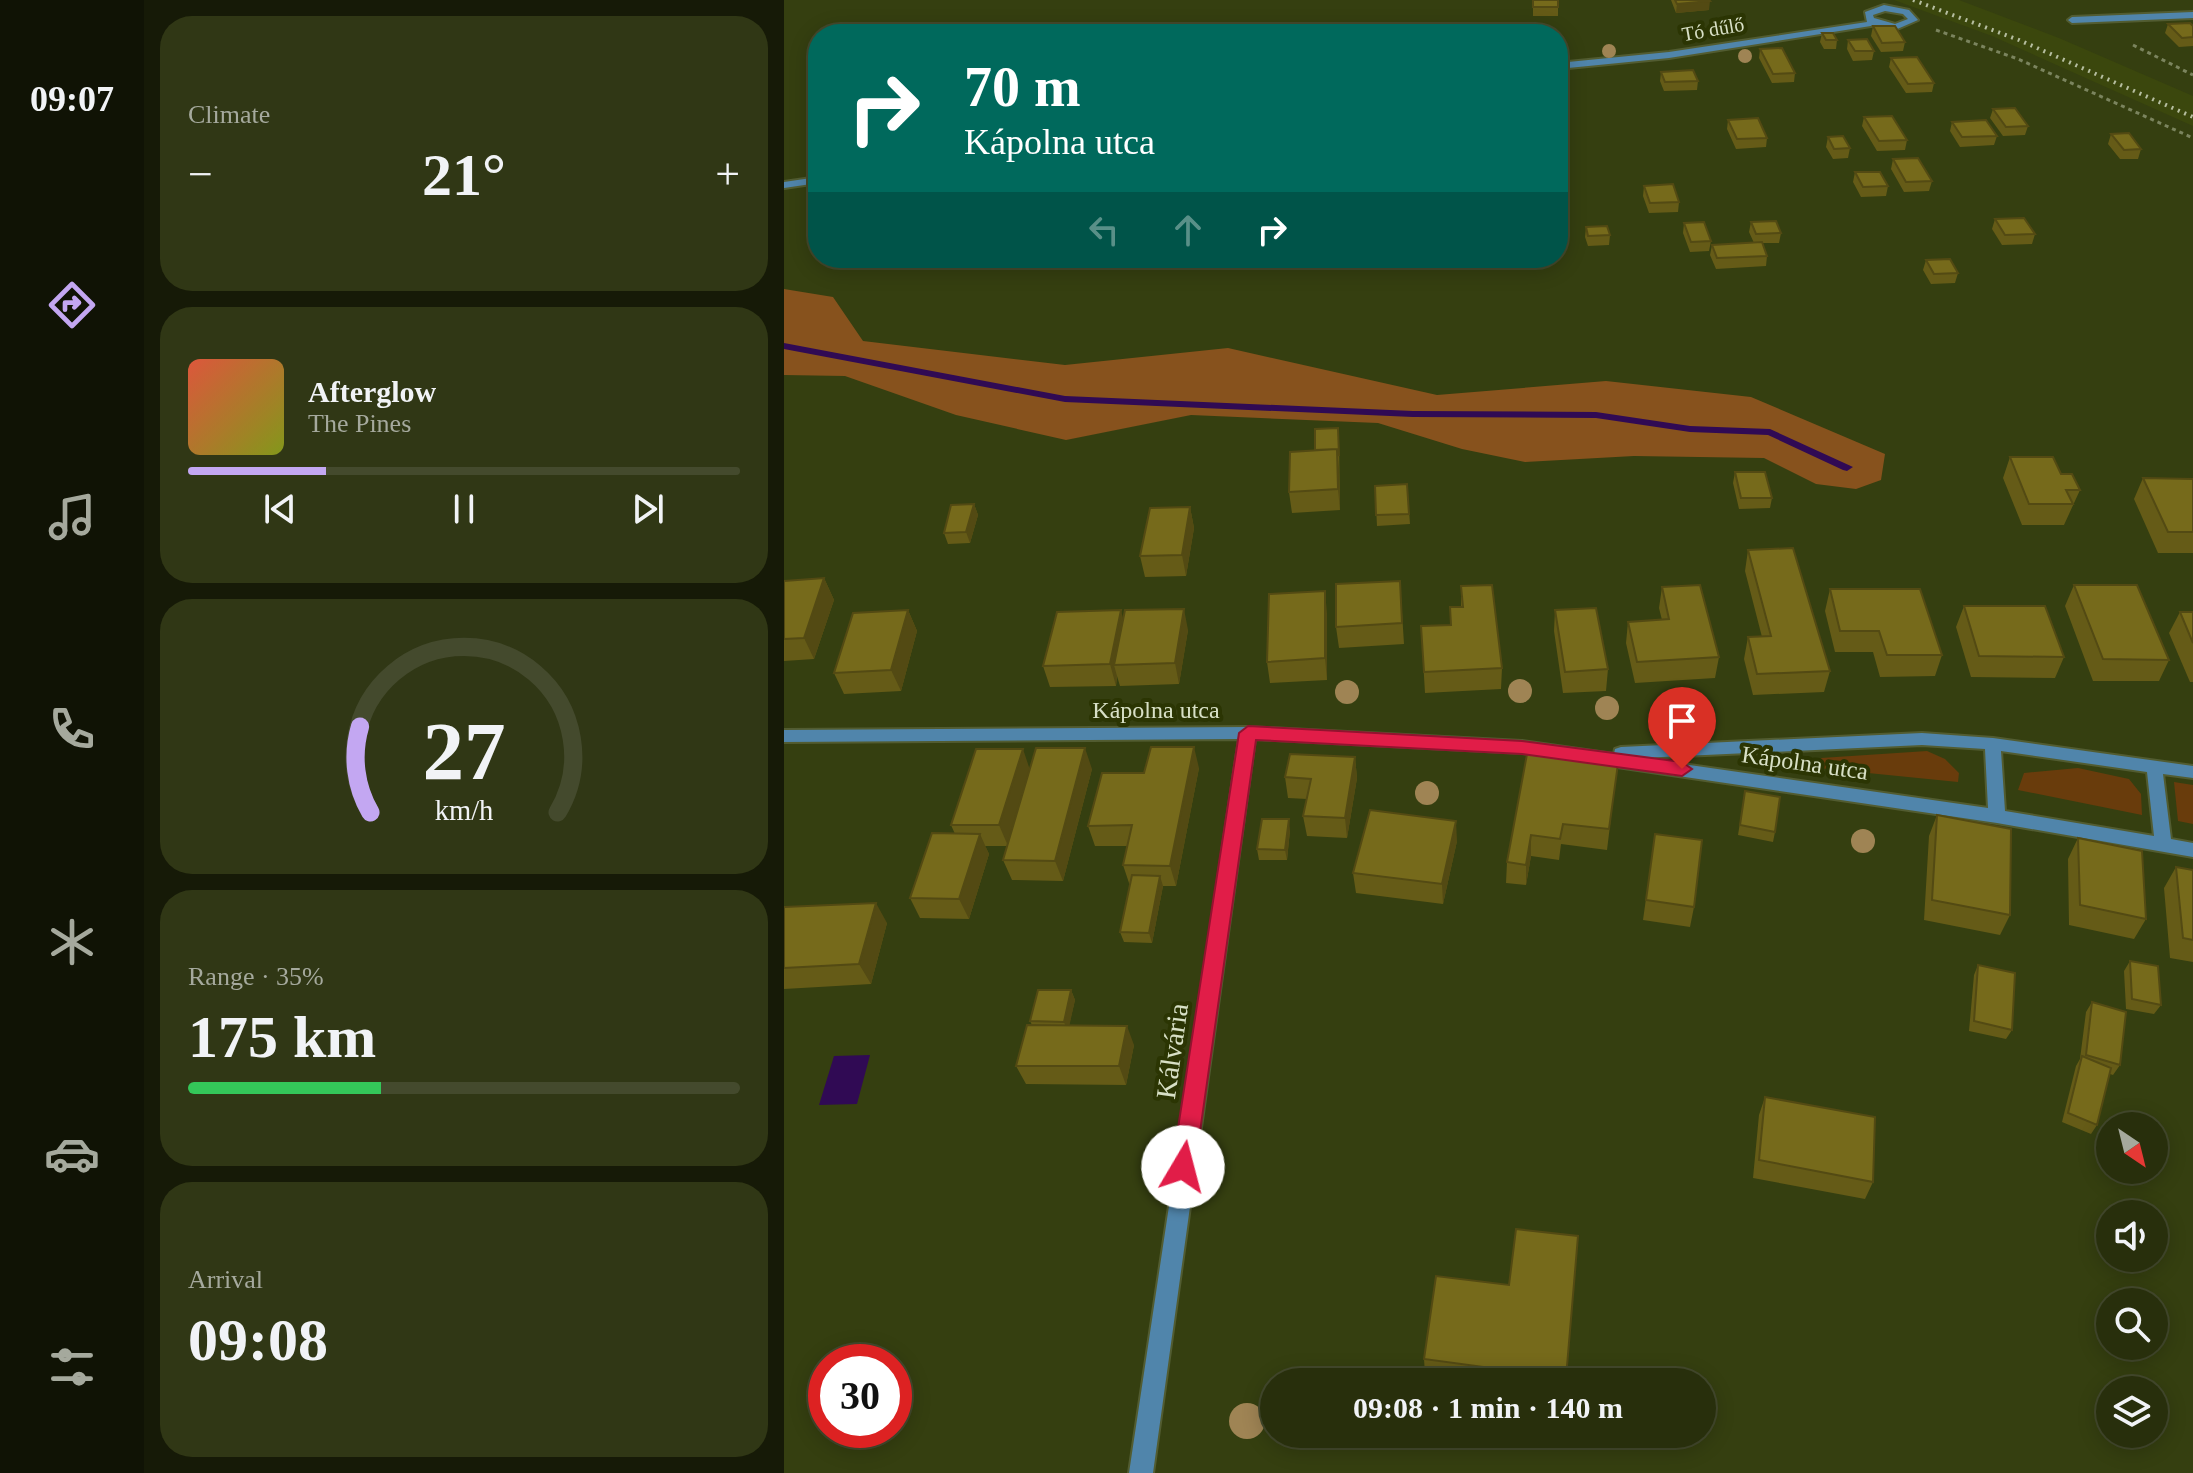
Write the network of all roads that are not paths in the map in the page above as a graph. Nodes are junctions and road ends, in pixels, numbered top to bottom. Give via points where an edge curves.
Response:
1 (2193, 15) edge
2 (2072, 20) dead end
3 (1874, 23) junction
4 (1568, 65) edge
5 (808, 181) edge
6 (784, 185) edge
7 (1248, 733) junction
8 (784, 736) edge
9 (1993, 744) junction
10 (1585, 755) junction
11 (2154, 765) junction
12 (2193, 772) edge
13 (1997, 816) junction
14 (2163, 845) junction
15 (2193, 850) edge
16 (1141, 1473) edge

1 - 2 street
3 - 3 street, Tó dűlő via 1868,14 1884,8 1914,17 1912,23 1895,27
3 - 4 street, Tó dűlő
5 - 6 street
7 - 8 street, Kápolna utca
7 - 10 street, Kápolna utca
7 - 16 street, Kálvária
9 - 10 street via 1922,739
9 - 11 street
9 - 13 street
10 - 13 street, Kápolna utca
11 - 12 street
11 - 14 street
13 - 14 street, Kápolna utca
14 - 15 street, Kápolna utca

